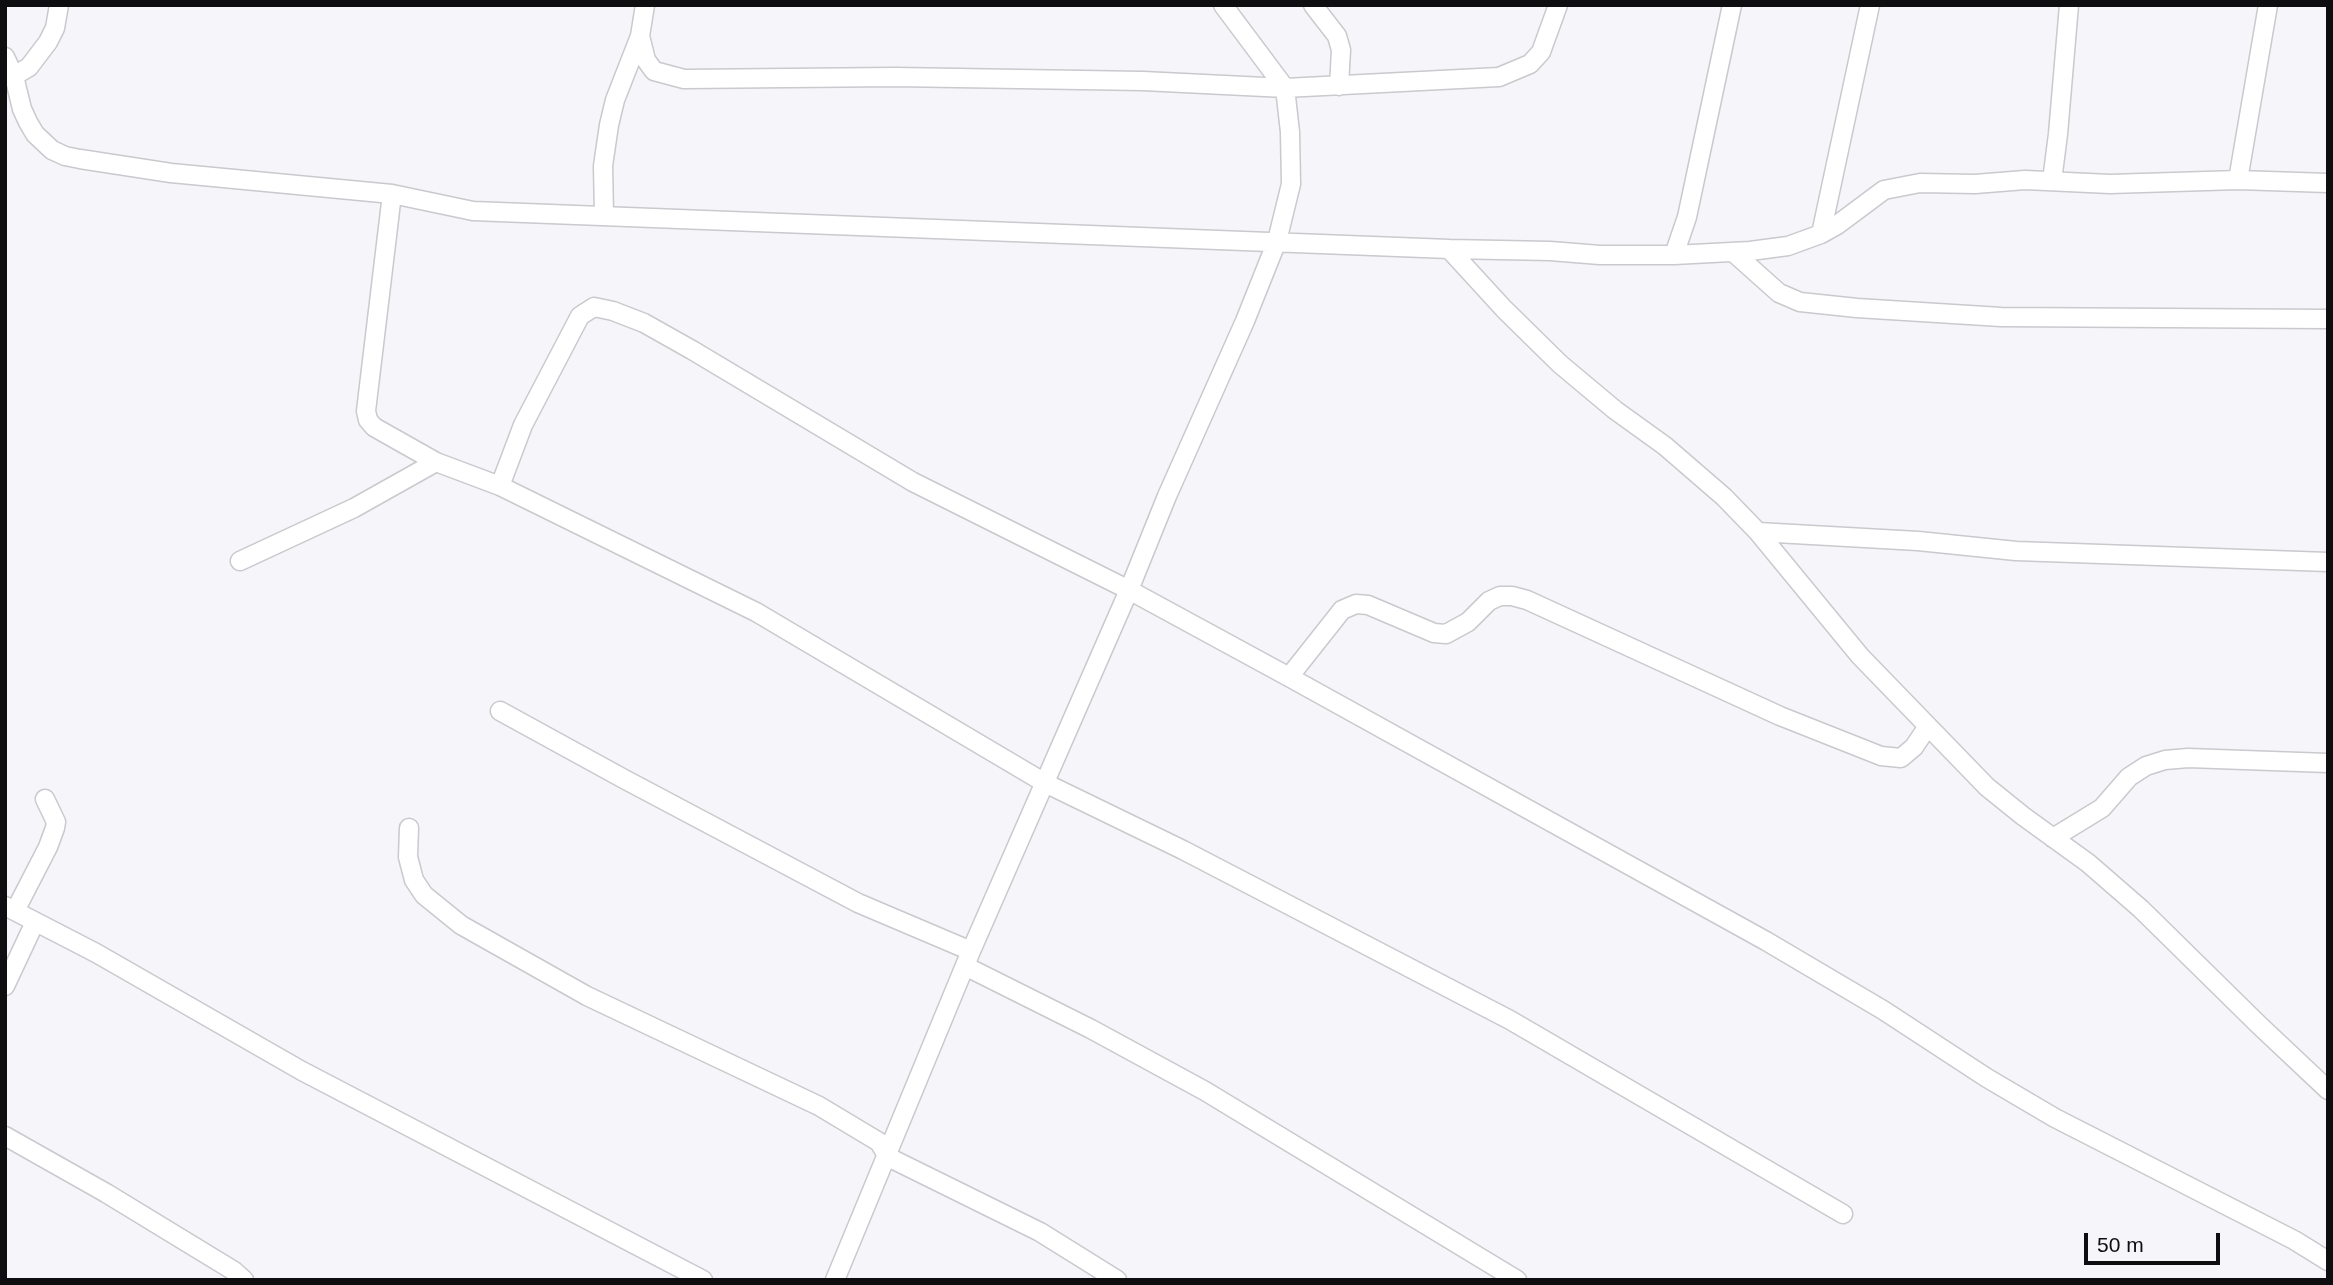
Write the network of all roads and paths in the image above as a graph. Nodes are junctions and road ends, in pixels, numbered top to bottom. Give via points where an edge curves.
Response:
1 (60, 5) edge
2 (645, 5) edge
3 (1223, 5) edge
4 (1313, 5) edge
5 (1558, 5) edge
6 (1732, 5) edge
7 (1870, 5) edge
8 (2069, 5) edge
9 (2268, 5) edge
10 (640, 36) junction
11 (5, 57) edge
12 (654, 71) junction
13 (14, 76) junction
14 (621, 86) junction
15 (1339, 86) junction
16 (1285, 88) junction
17 (2238, 180) junction
18 (2052, 181) junction
19 (2328, 183) edge
20 (392, 194) junction
21 (604, 215) junction
22 (1821, 234) junction
23 (1277, 241) junction
24 (1449, 249) junction
25 (1733, 252) junction
26 (1674, 255) junction
27 (2328, 319) edge
28 (436, 462) junction
29 (500, 486) junction
30 (1758, 532) junction
31 (240, 561) dead end
32 (2328, 562) edge
33 (1129, 590) junction
34 (1289, 677) junction
35 (500, 710) dead end
36 (1928, 726) junction
37 (2328, 764) edge
38 (1045, 783) junction
39 (46, 799) dead end
40 (409, 828) dead end
41 (2053, 838) junction
42 (10, 909) edge
43 (36, 922) junction
44 (968, 959) junction
45 (5, 986) edge
46 (2328, 1090) edge
47 (5, 1136) edge
48 (888, 1157) junction
49 (1843, 1214) dead end
50 (2328, 1261) edge
51 (243, 1280) edge
52 (703, 1280) edge
53 (835, 1280) edge
54 (1116, 1280) edge
55 (1517, 1280) edge

1 - 13 street via 48,42 29,67
2 - 10 street
3 - 16 street
4 - 15 street via 1337,36 1342,62
5 - 15 street via 1541,52 1518,70 1499,77
6 - 26 street via 1688,218
7 - 22 street
8 - 18 street
9 - 17 street
10 - 12 street
10 - 14 street
11 - 13 street
12 - 14 street
12 - 16 street via 698,79 909,77
13 - 20 street via 35,134 65,156 171,173
14 - 21 street via 603,166
15 - 16 street
16 - 23 street via 1290,184
17 - 18 street
17 - 19 street
18 - 22 street via 1900,186 1870,198
20 - 21 street via 473,211
20 - 28 street via 366,411 374,427
21 - 23 street
22 - 25 street via 1778,248
23 - 24 street
23 - 33 street
24 - 26 street
24 - 30 street via 1560,364 1665,446
25 - 26 street
25 - 27 street via 1779,293 1800,302 1857,309 2001,317
28 - 29 street
28 - 31 street via 354,508
29 - 33 street via 523,425 580,316 598,306 692,349 913,482
29 - 38 street via 756,612
30 - 32 street via 2016,551
30 - 36 street via 1860,656
33 - 34 street
33 - 38 street
34 - 36 street via 1342,610 1356,604 1446,634 1468,622 1489,601 1512,596 1881,756 1902,758
34 - 50 street via 1766,942 2055,1118
35 - 44 street
36 - 41 street via 1987,786
37 - 41 street via 2165,760 2129,777 2102,808
38 - 44 street
38 - 49 street via 1510,1020
39 - 42 street via 56,822 53,835
40 - 48 street via 408,857 414,880 424,895 461,925 587,996 818,1106 879,1142
41 - 46 street via 2141,909
42 - 43 street
43 - 45 street
43 - 52 street via 302,1071
44 - 48 street
44 - 55 street via 1205,1091
47 - 51 street
48 - 53 street
48 - 54 street via 1040,1232

